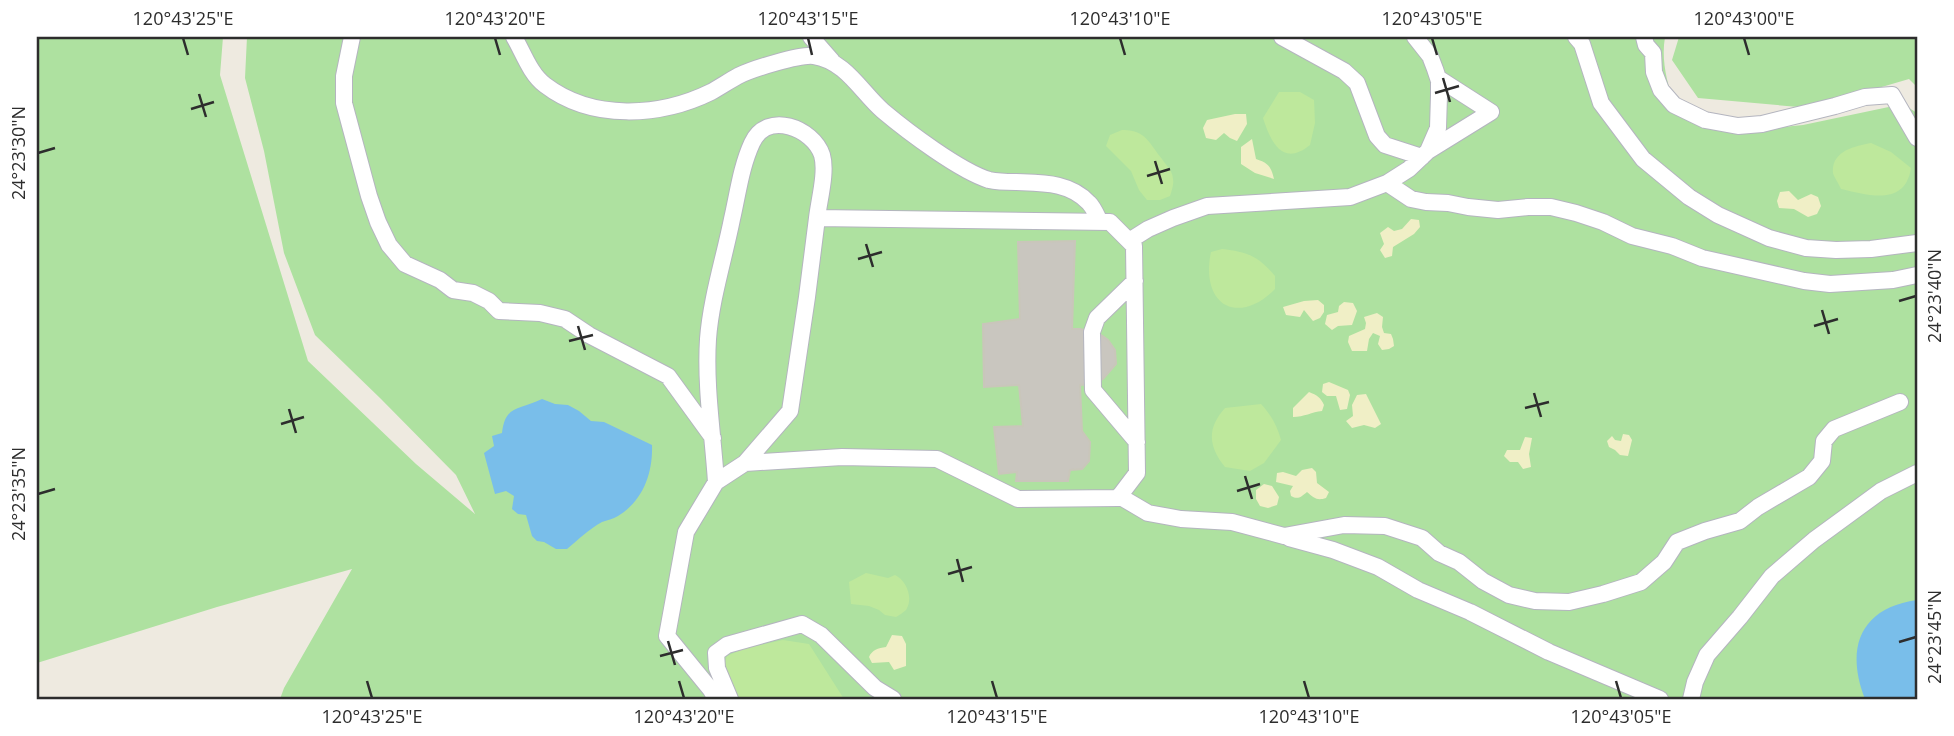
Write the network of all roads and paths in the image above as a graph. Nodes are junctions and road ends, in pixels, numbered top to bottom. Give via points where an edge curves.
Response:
1 (352, 37) edge
2 (514, 37) edge
3 (811, 37) edge
4 (1282, 37) edge
5 (1415, 37) edge
6 (1576, 37) edge
7 (1644, 37) edge
8 (832, 61) junction
9 (1438, 78) junction
10 (1917, 138) edge
11 (1425, 154) junction
12 (1387, 183) junction
13 (817, 218) junction
14 (1100, 222) junction
15 (1129, 241) junction
16 (1917, 243) edge
17 (1917, 275) edge
18 (1135, 281) junction
19 (1900, 402) dead end
20 (713, 438) junction
21 (1137, 442) junction
22 (745, 463) junction
23 (1917, 473) edge
24 (716, 482) junction
25 (1119, 496) junction
26 (1284, 536) junction
27 (716, 699) edge
28 (730, 699) edge
29 (892, 699) edge
30 (1660, 699) edge
31 (1691, 699) edge

1 - 20 street via 344,103 378,222 405,264 453,290 474,293 499,311 565,319 668,376
2 - 8 street via 544,85 579,105 625,111 678,104 782,61 812,55
3 - 8 street
4 - 11 street via 1357,83 1377,136 1385,145
5 - 9 street
6 - 16 street via 1601,103 1643,159 1718,215 1769,238 1806,248 1871,249
7 - 10 street via 1653,53 1661,90 1674,105 1705,120 1738,126 1762,124 1865,97 1892,95
8 - 14 street via 882,110 976,175 1000,182 1064,187 1090,204
9 - 11 street via 1438,128
9 - 11 street via 1491,111
11 - 12 street
12 - 15 street via 1349,197 1207,206
12 - 17 street via 1411,199 1426,202 1498,210 1550,207 1576,213 1702,258 1804,281 1830,284
13 - 14 street
13 - 20 street via 824,167 817,144 783,124 764,129 752,141 741,172 708,337
13 - 22 street via 790,411
14 - 15 street via 1110,222
15 - 18 street via 1134,246
18 - 21 street
18 - 21 street via 1097,318 1092,332 1093,390
19 - 26 street via 1834,429 1824,441 1822,461 1809,477 1740,521 1677,542 1642,582 1569,602 1535,601 1509,594 1422,538 1385,526 1344,525
20 - 24 street
21 - 25 street via 1137,473
22 - 24 street
22 - 25 street via 842,457 937,459 1018,499
23 - 31 street via 1881,491 1772,576 1707,655
24 - 27 street via 686,532 667,636
25 - 26 street via 1148,513 1232,522
26 - 30 street via 1378,567 1549,652
28 - 29 street via 716,653 727,645 802,624 821,635

